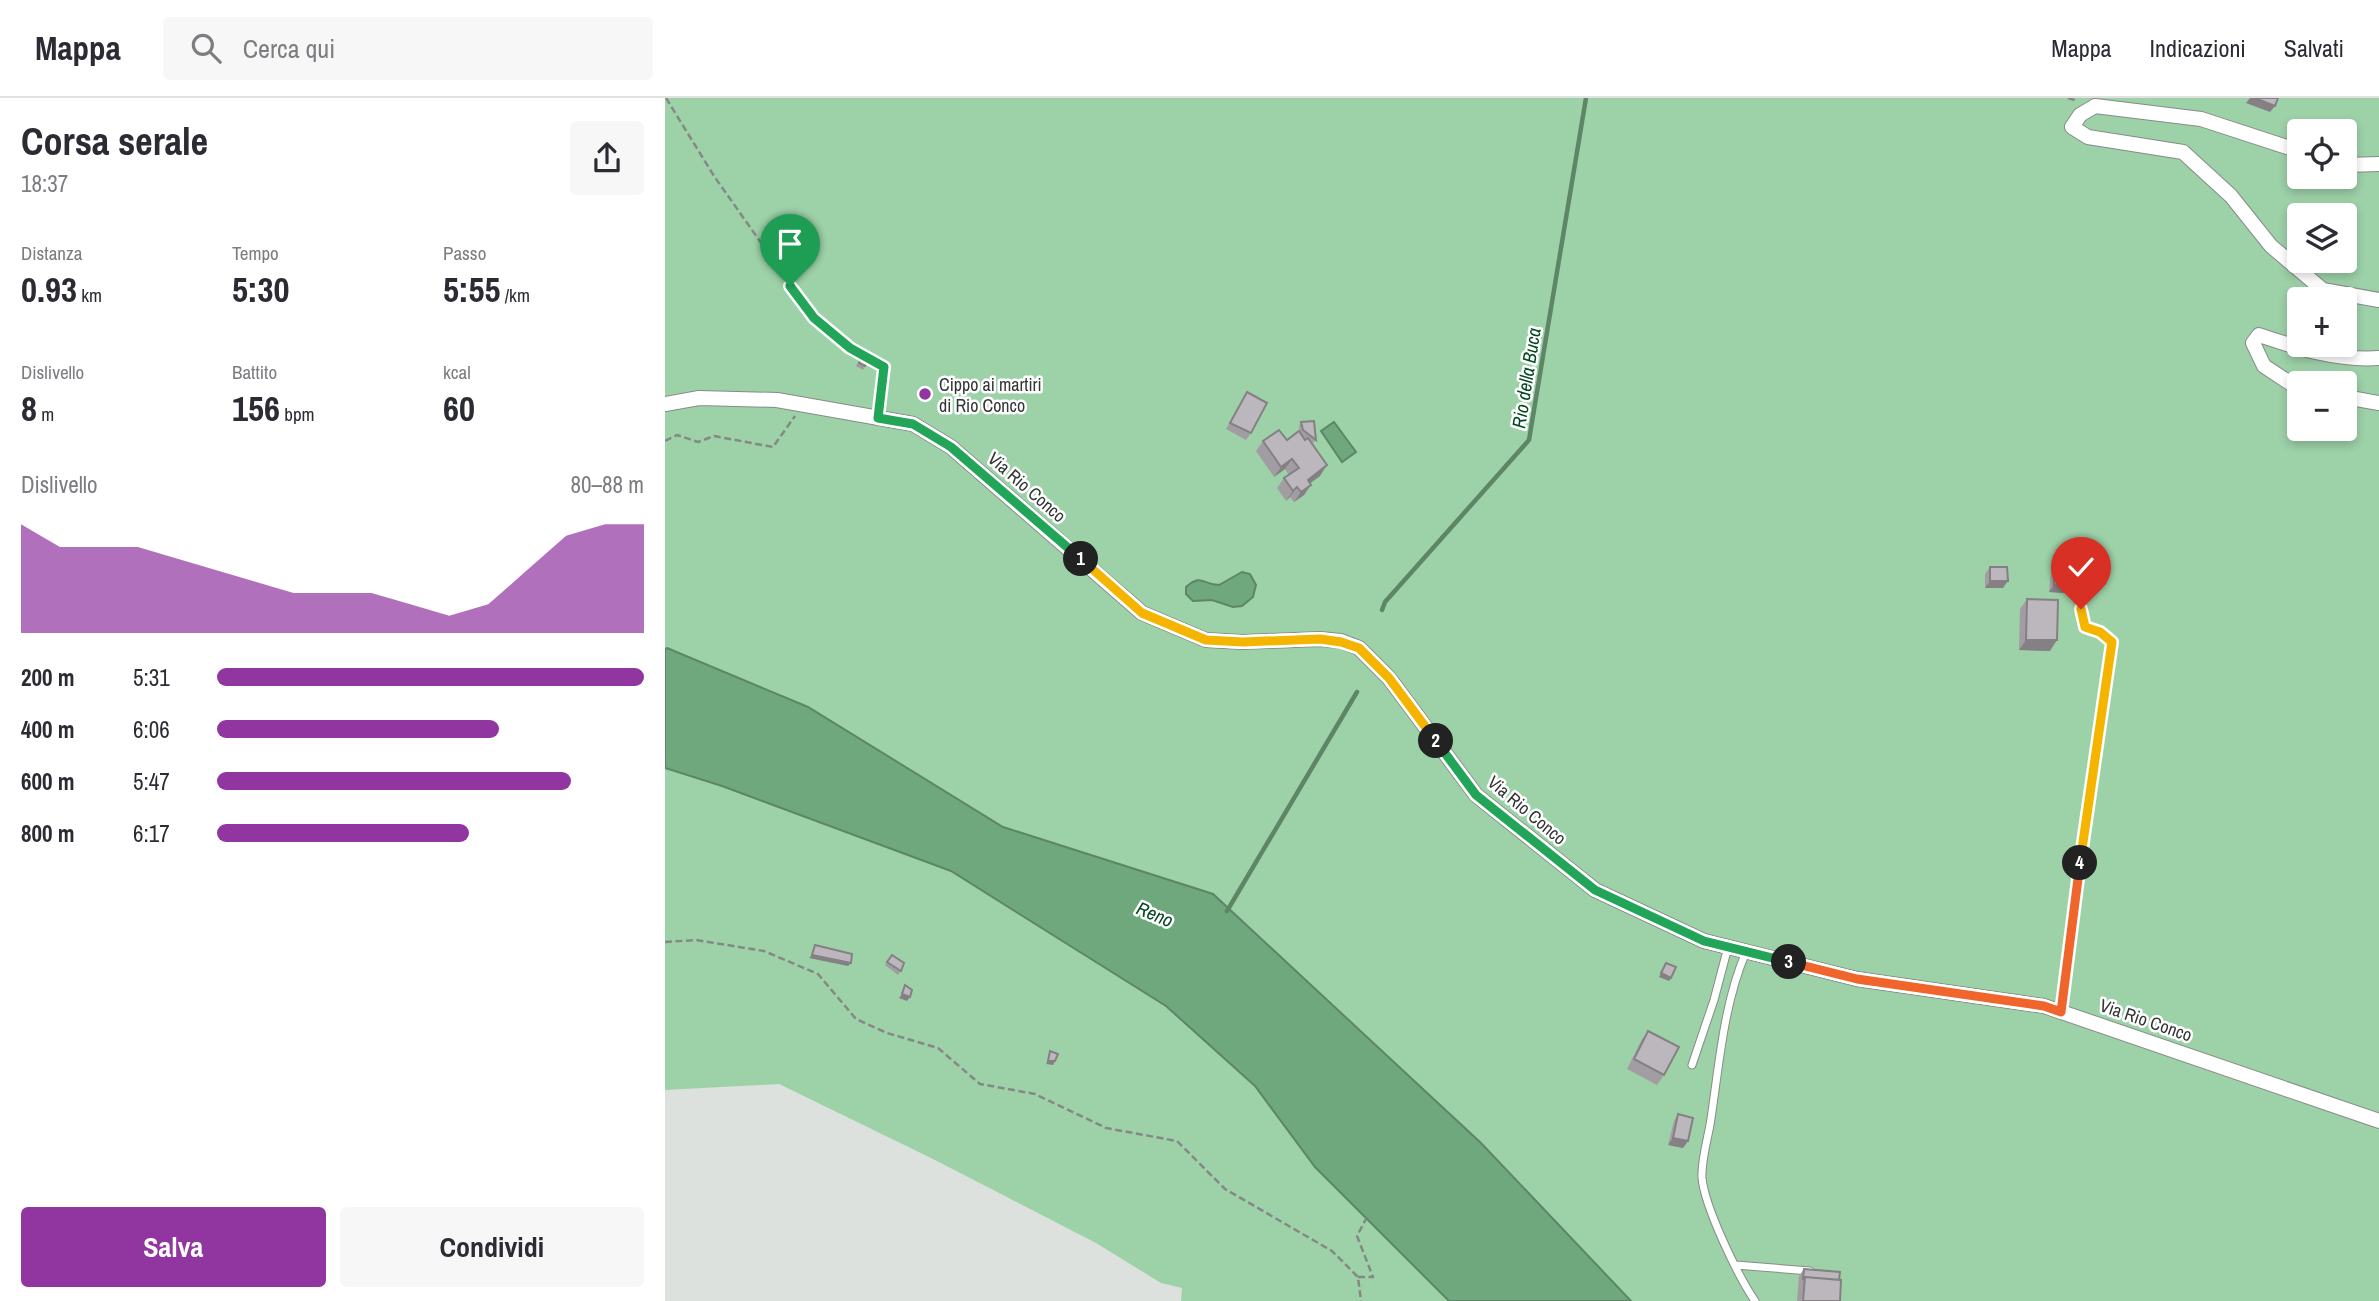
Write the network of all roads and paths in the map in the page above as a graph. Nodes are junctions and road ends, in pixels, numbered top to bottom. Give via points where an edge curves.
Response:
1 (666, 98) edge
2 (2287, 147) edge
3 (2379, 164) edge
4 (2357, 165) edge
5 (2379, 300) edge
6 (2379, 358) edge
7 (2287, 381) edge
8 (2357, 399) edge
9 (2379, 403) edge
10 (665, 404) edge
11 (801, 404) junction
12 (878, 418) junction
13 (665, 441) edge
14 (2081, 609) dead end
15 (665, 942) edge
16 (1728, 947) junction
17 (1746, 952) junction
18 (2061, 1012) junction
19 (1692, 1065) dead end
20 (2379, 1121) edge
21 (1366, 1219) dead end
22 (1736, 1265) junction
23 (1822, 1273) edge
24 (1358, 1277) junction
25 (1361, 1301) edge
26 (1755, 1301) edge

1 - 12 path via 714,176 814,318 850,348 884,367
2 - 5 street via 2201,119 2095,106 2072,127 2088,137 2183,152 2231,196 2271,246 2323,290
3 - 4 street
6 - 7 street via 2310,352 2259,335 2253,343 2264,366
8 - 9 street
10 - 11 street, Via Rio Conco via 699,398
11 - 12 street, Via Rio Conco
11 - 13 path via 773,447 714,436 698,442 677,435
12 - 16 street, Via Rio Conco via 913,424 951,447 1142,613 1206,640 1320,639 1359,648 1389,678 1476,795 1525,836 1595,890 1704,941
14 - 18 lane via 2085,627 2112,642
15 - 24 path via 697,940 764,951 818,974 856,1019 938,1048 980,1084 1035,1094 1106,1128 1177,1140 1225,1189 1332,1251
16 - 17 street, Via Rio Conco
16 - 19 lane
17 - 18 street, Via Rio Conco via 1857,979
17 - 22 lane via 1727,1024 1702,1177
18 - 20 street, Via Rio Conco
21 - 24 path via 1357,1236 1373,1277
22 - 23 lane
22 - 26 lane
24 - 25 path

